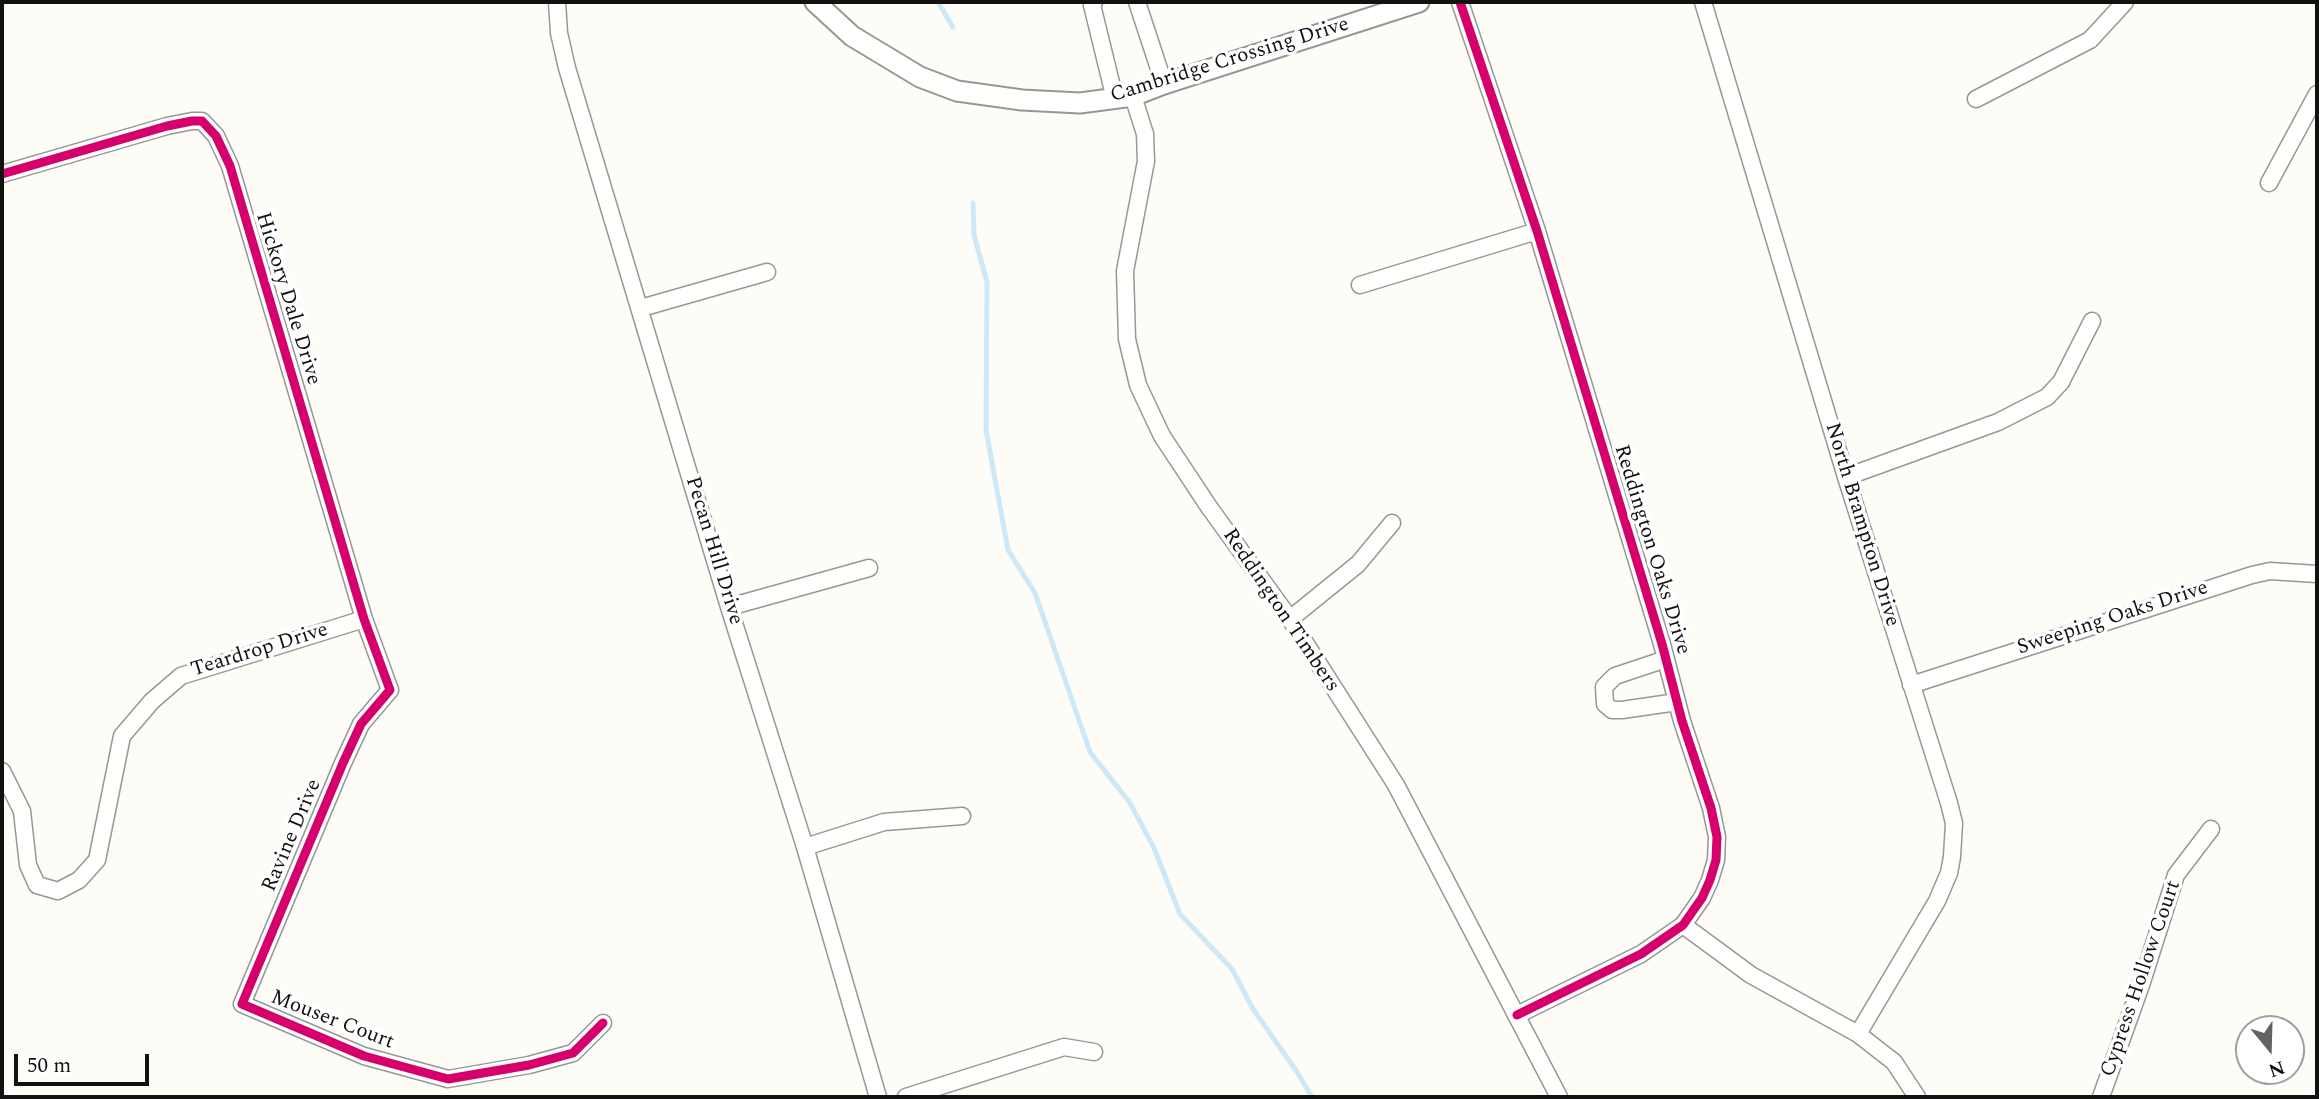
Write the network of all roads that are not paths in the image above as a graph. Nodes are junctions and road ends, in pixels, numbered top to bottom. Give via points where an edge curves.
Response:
1 (557, 2) edge
2 (815, 2) edge
3 (1094, 2) edge
4 (1138, 2) edge
5 (1419, 2) edge
6 (1460, 2) edge
7 (1703, 2) edge
8 (2125, 2) edge
9 (1164, 83) junction
10 (2317, 94) edge
11 (1124, 97) junction
12 (1976, 99) dead end
13 (2, 174) edge
14 (2269, 183) dead end
15 (1537, 231) junction
16 (767, 272) dead end
17 (1360, 285) dead end
18 (641, 308) junction
19 (2092, 321) dead end
20 (1846, 477) junction
21 (1392, 523) dead end
22 (869, 568) dead end
23 (2317, 574) edge
24 (729, 607) junction
25 (364, 619) junction
26 (1290, 619) junction
27 (1666, 659) junction
28 (1911, 685) junction
29 (390, 690) joint
30 (1677, 702) junction
31 (2, 771) edge
32 (961, 816) dead end
33 (2211, 829) dead end
34 (805, 847) junction
35 (1683, 925) junction
36 (243, 1004) joint
37 (1517, 1015) junction
38 (603, 1023) dead end
39 (1858, 1034) junction
40 (1094, 1052) dead end
41 (878, 1097) edge
42 (906, 1097) edge
43 (1559, 1097) edge
44 (1917, 1097) edge
45 (2101, 1097) edge

1 - 18 street, Pecan Hill Drive via 567,68
2 - 11 street, Cambridge Crossing Drive via 883,57 957,91 1080,103
3 - 11 street, Reddington Timbers
4 - 9 street
5 - 9 street, Cambridge Crossing Drive
6 - 15 street, Reddington Oaks Drive
7 - 20 street, North Brampton Drive
8 - 12 street via 2090,40
9 - 11 street, Cambridge Crossing Drive
10 - 14 street
11 - 26 street, Reddington Timbers via 1144,134 1146,161 1125,271 1127,339 1138,385 1162,436
13 - 25 street, Hickory Dale Drive via 192,121 202,121 216,136 230,166
15 - 17 street
15 - 27 street, Reddington Oaks Drive
16 - 18 street
18 - 24 street, Pecan Hill Drive
19 - 20 street via 2061,382 2047,397 1998,422
20 - 28 street, North Brampton Drive
21 - 26 street via 1358,564
22 - 24 street
23 - 28 street, Sweeping Oaks Drive via 2270,571 2252,575
24 - 34 street, Pecan Hill Drive
25 - 29 street, Hickory Dale Drive
25 - 31 street, Teardrop Drive via 181,676 152,701 122,736 97,860 79,880 58,891 37,885 28,865 22,811
26 - 37 street, Reddington Timbers via 1396,785
27 - 30 street, Reddington Oaks Drive
27 - 30 street, Reddington Oaks Drive via 1615,676 1604,687 1605,704 1622,710
28 - 39 street, North Brampton Drive via 1954,823 1952,857 1937,901
29 - 36 street, Ravine Drive via 361,724
30 - 35 street, Reddington Oaks Drive via 1717,837 1710,880
32 - 34 street via 884,822
33 - 45 street, Cypress Hollow Court via 2176,875
34 - 41 street, Pecan Hill Drive
35 - 37 street, Reddington Oaks Drive via 1641,954
35 - 39 street via 1751,975
36 - 38 street, Mouser Court via 363,1056 448,1079 573,1053
37 - 43 street, Reddington Timbers
39 - 44 street via 1894,1062
40 - 42 street via 1064,1047

